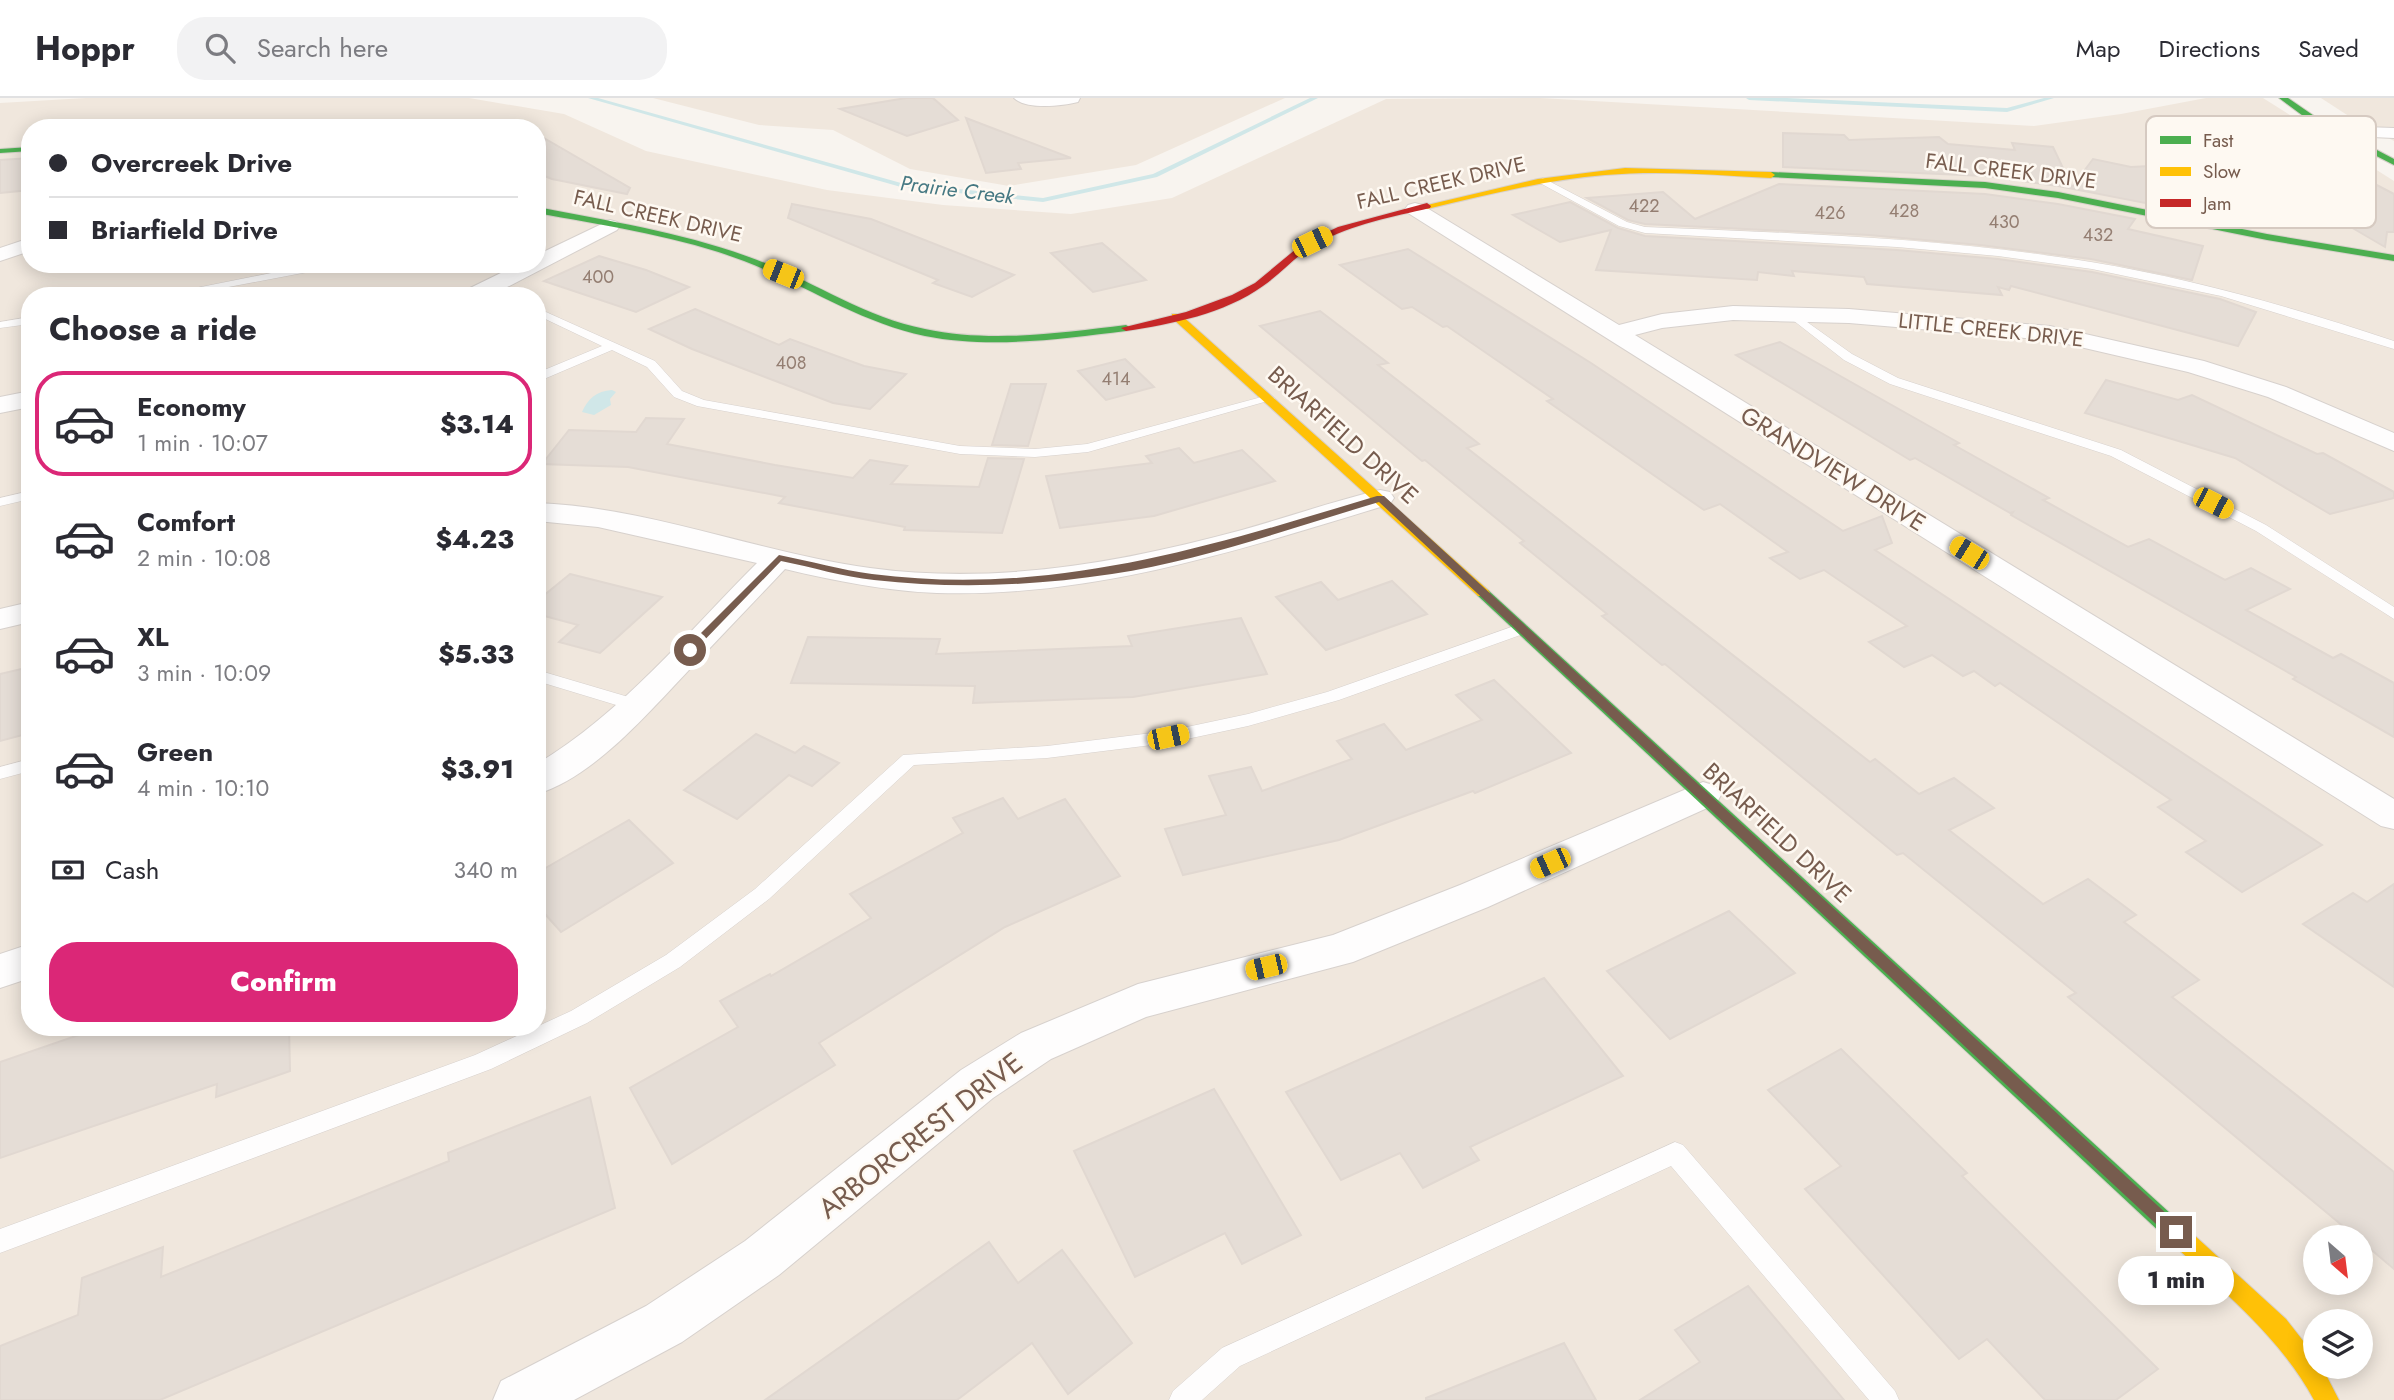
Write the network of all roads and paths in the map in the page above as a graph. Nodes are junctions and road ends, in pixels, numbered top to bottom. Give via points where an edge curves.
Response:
1 (1022, 98) edge
2 (1072, 98) edge
3 (2283, 98) edge
4 (2322, 116) edge
5 (2376, 132) edge
6 (2394, 133) edge
7 (2376, 134) edge
8 (2394, 144) edge
9 (21, 150) edge
10 (2376, 150) edge
11 (0, 151) edge
12 (2394, 162) edge
13 (1543, 181) junction
14 (1415, 209) junction
15 (546, 212) edge
16 (2146, 213) edge
17 (610, 226) junction
18 (2222, 228) edge
19 (21, 247) edge
20 (0, 255) edge
21 (2394, 258) edge
22 (546, 259) edge
23 (286, 273) edge
24 (522, 273) edge
25 (210, 287) edge
26 (498, 287) edge
27 (546, 315) edge
28 (1793, 315) junction
29 (1176, 316) junction
30 (21, 322) edge
31 (0, 325) edge
32 (1614, 334) junction
33 (2394, 345) edge
34 (612, 346) junction
35 (546, 373) edge
36 (1269, 399) junction
37 (21, 401) edge
38 (0, 405) edge
39 (2394, 443) edge
40 (21, 497) edge
41 (1380, 498) junction
42 (0, 502) edge
43 (546, 513) edge
44 (779, 558) junction
45 (21, 614) edge
46 (2394, 614) edge
47 (0, 619) edge
48 (1520, 629) junction
49 (546, 679) edge
50 (636, 705) junction
51 (21, 767) edge
52 (0, 773) edge
53 (546, 775) edge
54 (1703, 795) junction
55 (2394, 816) edge
56 (21, 964) edge
57 (0, 971) edge
58 (546, 1032) edge
59 (538, 1036) edge
60 (0, 1241) edge
61 (520, 1400) edge
62 (1182, 1400) edge
63 (1886, 1400) edge
64 (2327, 1400) edge

1 - 2 street
3 - 4 street
5 - 6 street
7 - 8 street
9 - 11 street
10 - 12 street
13 - 14 street, FALL CREEK DRIVE
13 - 16 street, FALL CREEK DRIVE via 1672,171 1984,186
13 - 33 lane via 1623,224 1645,230 1881,242 2049,259 2252,301
14 - 29 street, FALL CREEK DRIVE via 1335,231 1312,242 1250,290
14 - 32 street, GRANDVIEW DRIVE
15 - 17 street, FALL CREEK DRIVE
17 - 22 street
17 - 29 street, FALL CREEK DRIVE via 744,258 865,315 963,337 1055,337 1147,325
18 - 21 street, FALL CREEK DRIVE
19 - 20 street
23 - 25 lane
24 - 26 street
27 - 34 lane
28 - 32 street, LITTLE CREEK DRIVE via 1711,314
28 - 39 street, LITTLE CREEK DRIVE via 1988,327 2112,345 2277,392
28 - 46 lane via 1848,357 1894,382 2116,453 2260,528
29 - 36 street, BRIARFIELD DRIVE
30 - 31 lane
32 - 55 street, GRANDVIEW DRIVE
34 - 35 lane
34 - 36 lane via 651,364 678,394 701,403 960,450 1035,453 1088,448
36 - 41 street, BRIARFIELD DRIVE
37 - 38 street
40 - 42 lane
41 - 44 street via 1213,548 1114,571 1006,584 871,577
41 - 48 street, BRIARFIELD DRIVE
43 - 44 street via 593,517
44 - 50 street
45 - 47 street
48 - 54 street, BRIARFIELD DRIVE
48 - 58 lane via 1333,696 1248,720 1168,737 1048,752 909,759 762,894 673,961
49 - 50 lane
50 - 53 street via 581,754
51 - 52 lane
54 - 61 street, ARBORCREST DRIVE via 1339,950 1138,1002 1036,1046 977,1084 762,1258 664,1324
54 - 64 street, BRIARFIELD DRIVE via 2278,1327
56 - 57 street
59 - 60 lane via 483,1062
62 - 63 lane via 1231,1357 1675,1153

